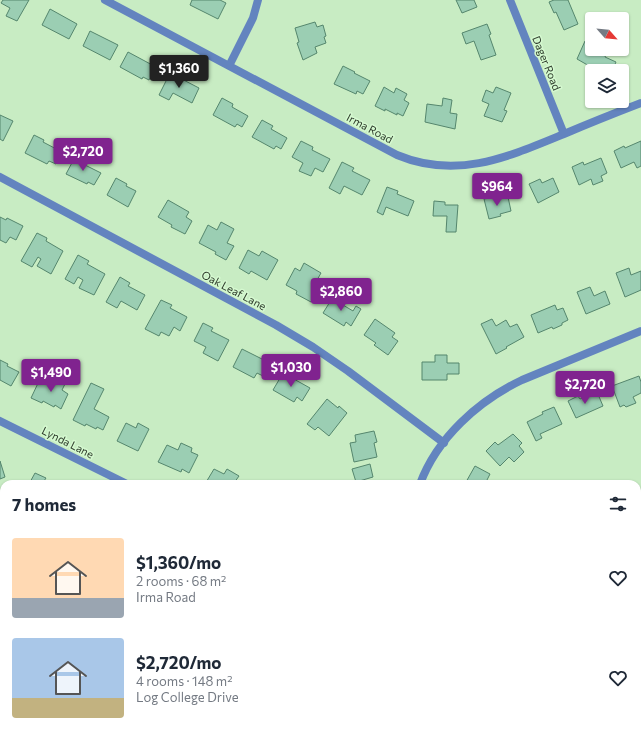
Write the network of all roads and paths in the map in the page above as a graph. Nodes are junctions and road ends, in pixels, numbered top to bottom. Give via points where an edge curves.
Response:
1 (105, 0) edge
2 (258, 0) edge
3 (510, 0) edge
4 (229, 66) junction
5 (641, 103) edge
6 (564, 134) junction
7 (0, 177) edge
8 (641, 331) edge
9 (0, 421) edge
10 (444, 443) junction
11 (119, 480) edge
12 (422, 480) edge

1 - 4 street, Irma Road
2 - 4 street via 253,18
3 - 6 street, Dager Road
4 - 6 street, Irma Road via 397,155 433,165 460,166 501,158
5 - 6 street, Irma Road
7 - 10 street, Oak Leaf Lane via 313,347
8 - 10 street via 510,386 466,417
9 - 11 street, Lynda Lane
10 - 12 street

